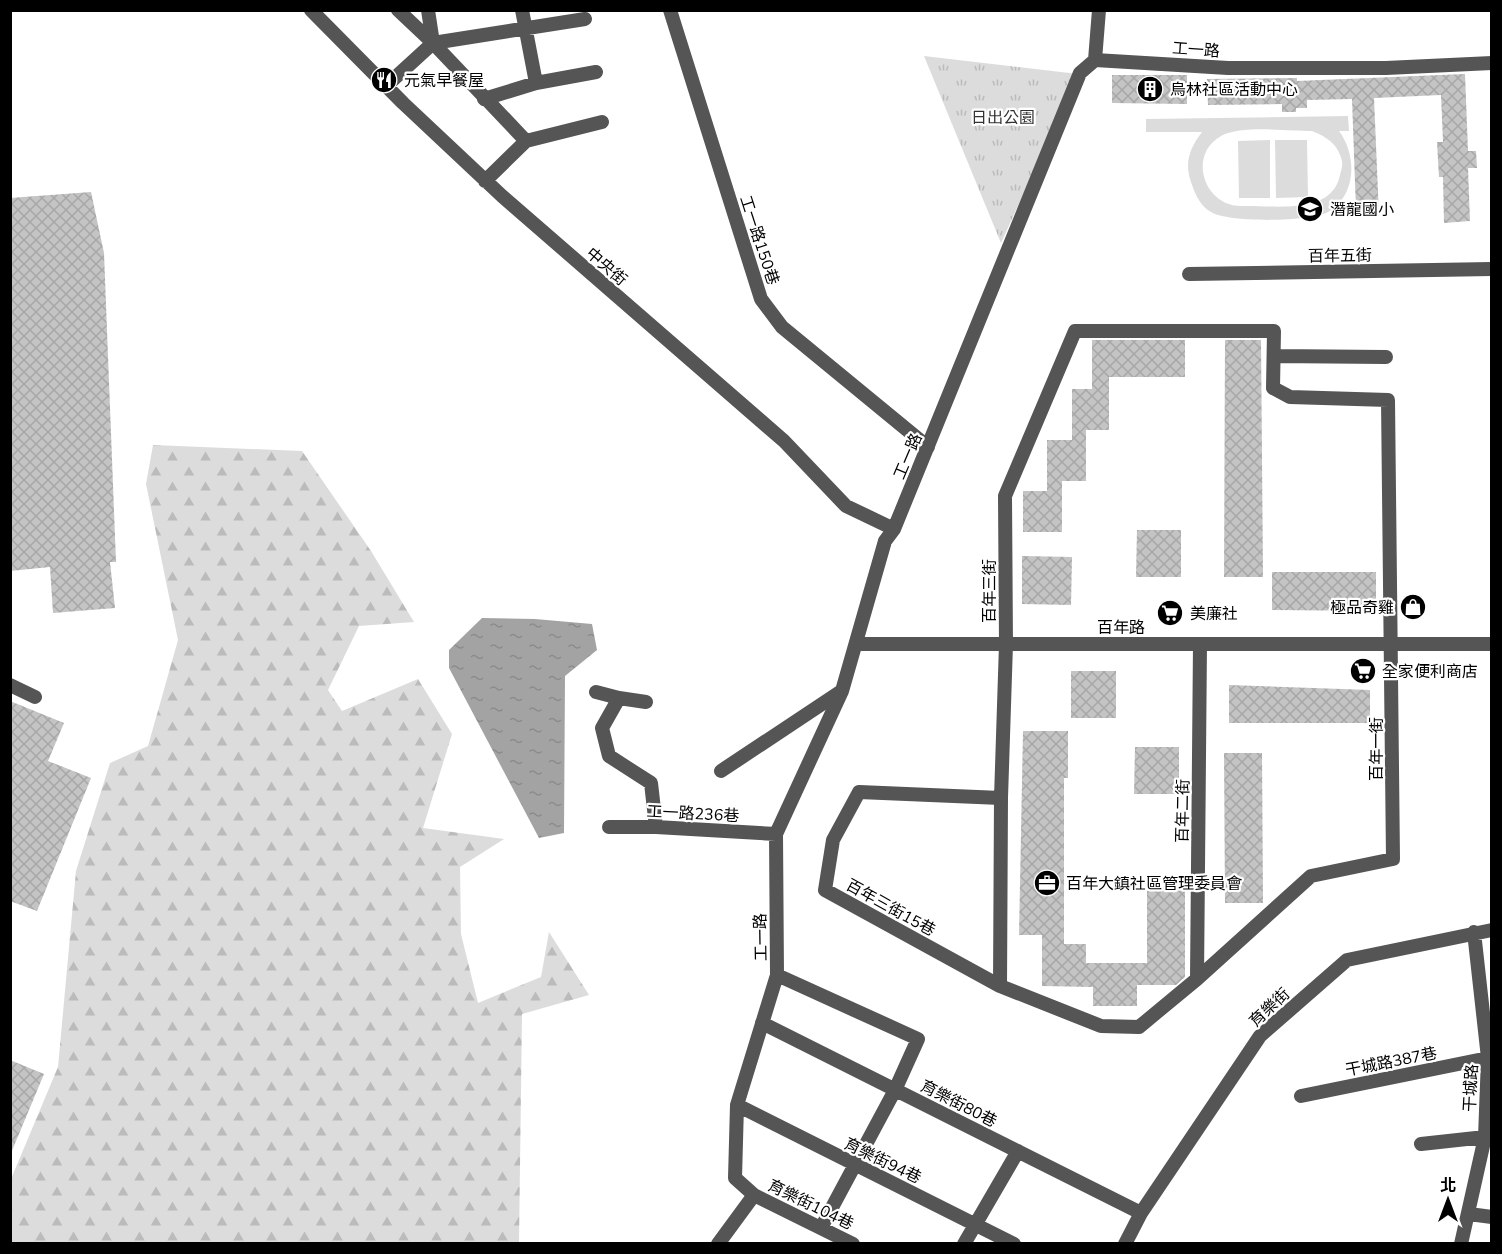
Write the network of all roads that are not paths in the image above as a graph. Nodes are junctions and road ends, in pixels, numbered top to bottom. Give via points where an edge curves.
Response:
1 (311, 10) edge
2 (398, 10) edge
3 (428, 10) edge
4 (522, 10) edge
5 (670, 10) edge
6 (1099, 10) edge
7 (585, 19) dead end
8 (526, 30) junction
9 (433, 43) junction
10 (1095, 60) junction
11 (1491, 63) edge
12 (596, 72) dead end
13 (536, 83) junction
14 (386, 86) junction
15 (484, 99) junction
16 (602, 122) dead end
17 (526, 141) junction
18 (485, 182) junction
19 (1491, 269) edge
20 (1189, 274) dead end
21 (1274, 356) junction
22 (1386, 357) dead end
23 (928, 447) junction
24 (894, 529) junction
25 (858, 644) junction
26 (1006, 644) junction
27 (1200, 644) junction
28 (1392, 644) junction
29 (1491, 644) edge
30 (10, 685) edge
31 (842, 691) junction
32 (596, 692) dead end
33 (35, 697) dead end
34 (619, 698) junction
35 (646, 702) dead end
36 (721, 771) dead end
37 (1001, 798) junction
38 (609, 827) dead end
39 (656, 827) junction
40 (776, 834) junction
41 (1491, 930) edge
42 (1474, 932) junction
43 (777, 975) junction
44 (1197, 979) junction
45 (1000, 986) junction
46 (762, 1023) junction
47 (1488, 1058) junction
48 (895, 1090) junction
49 (1301, 1096) dead end
50 (1488, 1105) edge
51 (737, 1106) junction
52 (1485, 1137) junction
53 (1420, 1144) dead end
54 (1018, 1151) junction
55 (1486, 1160) edge
56 (856, 1165) junction
57 (754, 1195) junction
58 (1141, 1213) junction
59 (1469, 1214) junction
60 (1491, 1217) edge
61 (975, 1224) junction
62 (821, 1228) junction
63 (718, 1244) edge
64 (854, 1244) edge
65 (964, 1244) edge
66 (1014, 1244) edge
67 (1125, 1244) edge
68 (1461, 1244) edge

1 - 14 street, 中央街
2 - 9 street
3 - 9 street
4 - 8 street
5 - 23 street, 工一路150巷 via 761,299 782,327
6 - 10 street
7 - 8 street
8 - 9 street
8 - 13 street
9 - 14 street
9 - 15 street
10 - 11 street, 工一路 via 1240,68
10 - 23 street, 工一路 via 1080,74
12 - 13 street
13 - 15 street
14 - 18 street, 中央街
15 - 17 street
16 - 17 street
17 - 18 street
18 - 24 street, 中央街 via 784,441 846,506
19 - 20 street, 百年五街
21 - 22 street
21 - 26 street, 百年三街 via 1275,331 1075,331 1005,496
21 - 28 street, 百年一街 via 1273,388 1290,397 1388,400
23 - 24 street, 工一路
24 - 25 street, 工一路 via 885,541
25 - 26 street, 百年路
25 - 31 street, 工一路
26 - 27 street, 百年路
26 - 37 street, 百年三街
27 - 28 street, 百年路
27 - 44 street, 百年二街
28 - 29 street, 百年路
28 - 44 street, 百年一街 via 1393,860 1311,876
30 - 33 street
31 - 36 street
31 - 40 street, 工一路
32 - 34 street
34 - 35 street
34 - 39 street via 602,728 609,756 651,783
37 - 45 street, 百年三街
37 - 45 street, 百年三街15巷 via 859,792 833,840 825,890
38 - 39 street, 工一路236巷
39 - 40 street, 工一路236巷
40 - 43 street, 工一路
41 - 42 street, 育樂街
42 - 47 street, 干城路
42 - 58 street, 育樂街 via 1347,960 1260,1036
43 - 46 street, 工一路
43 - 48 street via 918,1040
44 - 45 street via 1139,1027 1101,1026
46 - 48 street, 育樂街80巷
46 - 51 street, 工一路
47 - 49 street, 干城路387巷
47 - 50 street, 干城路
48 - 54 street, 育樂街80巷
48 - 56 street
50 - 52 street, 干城路
51 - 56 street, 育樂街94巷
51 - 57 street, 工一路 via 735,1178
52 - 53 street
52 - 55 street, 干城路
54 - 58 street, 育樂街80巷
54 - 61 street
55 - 59 street, 干城路
56 - 61 street, 育樂街94巷
56 - 62 street
57 - 62 street, 育樂街104巷
57 - 63 street
58 - 67 street, 育樂街
59 - 60 street
59 - 68 street, 干城路
61 - 65 street
61 - 66 street, 育樂街94巷
62 - 64 street, 育樂街104巷

